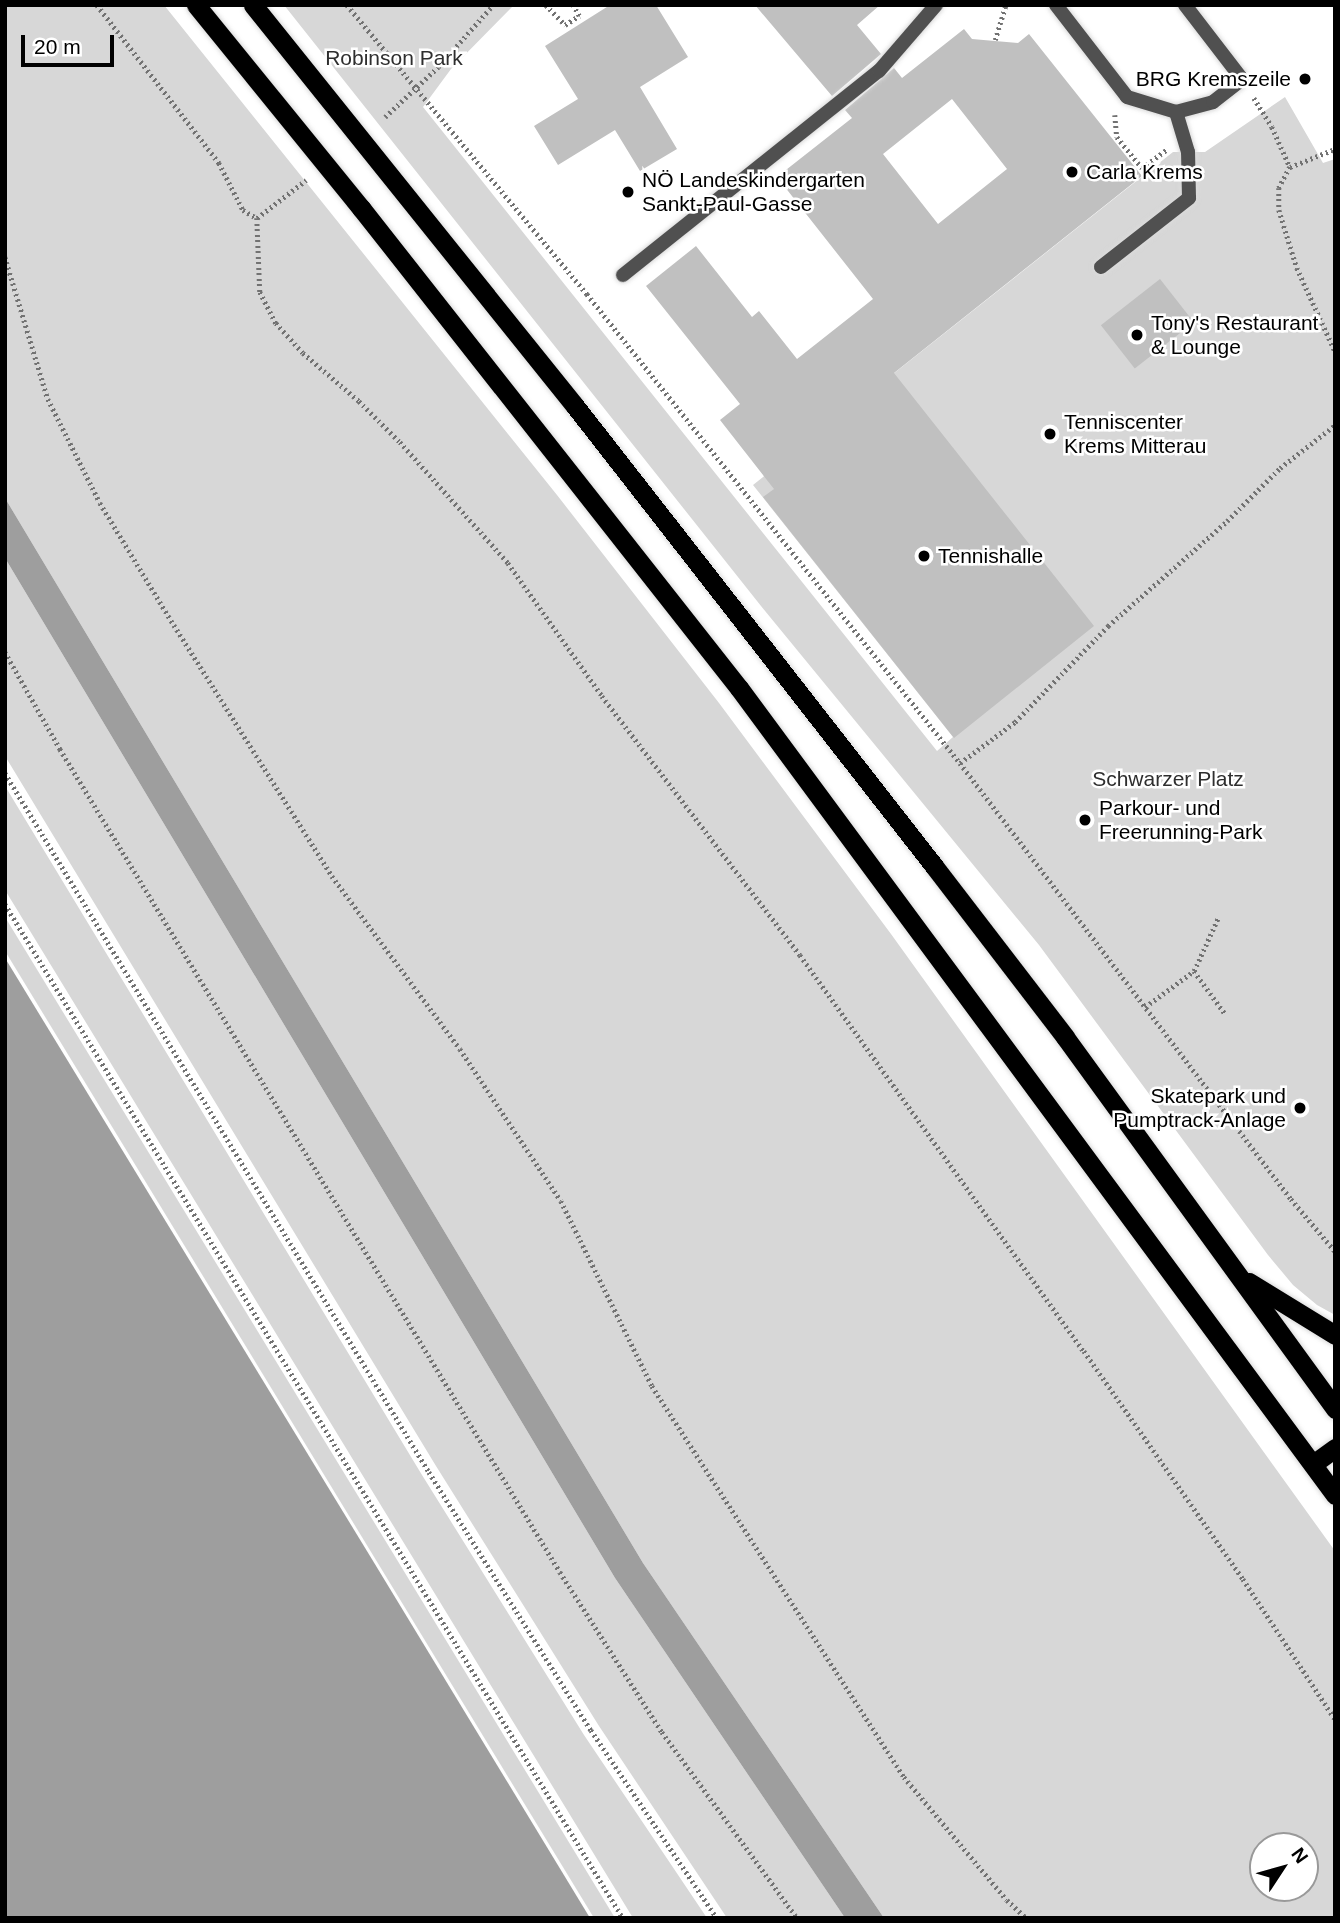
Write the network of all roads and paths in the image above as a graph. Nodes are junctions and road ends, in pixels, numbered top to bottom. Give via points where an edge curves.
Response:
1 (97, 5) edge
2 (195, 5) edge
3 (253, 5) edge
4 (347, 5) edge
5 (493, 5) edge
6 (546, 5) edge
7 (573, 5) edge
8 (936, 5) edge
9 (1006, 5) edge
10 (1056, 5) edge
11 (1185, 5) edge
12 (995, 40) dead end
13 (1242, 79) junction
14 (417, 88) junction
15 (1176, 112) junction
16 (385, 117) dead end
17 (1114, 126) dead end
18 (1335, 149) edge
19 (1290, 167) junction
20 (306, 180) dead end
21 (257, 218) junction
22 (5, 257) edge
23 (1101, 267) dead end
24 (623, 275) dead end
25 (1335, 351) edge
26 (1335, 425) edge
27 (5, 652) edge
28 (960, 763) junction
29 (5, 773) edge
30 (5, 904) edge
31 (1218, 918) dead end
32 (1194, 971) junction
33 (1144, 1007) junction
34 (1226, 1014) dead end
35 (1335, 1251) edge
36 (1239, 1275) junction
37 (1335, 1335) edge
38 (1335, 1409) edge
39 (1335, 1448) edge
40 (1313, 1464) junction
41 (1335, 1495) edge
42 (1335, 1719) edge
43 (623, 1918) edge
44 (717, 1918) edge
45 (797, 1918) edge
46 (1026, 1918) edge

1 - 21 path via 219,163 243,210
2 - 40 highway via 361,208 738,688
3 - 36 highway via 817,713 1065,1037
4 - 14 path
5 - 14 path
6 - 7 path via 565,25 579,16
8 - 24 street via 879,71
9 - 12 path
10 - 15 street via 1127,97
11 - 13 street
13 - 15 street via 1213,102
13 - 19 path
14 - 16 path
14 - 28 path
15 - 17 path via 1171,146 1142,168 1115,138
15 - 23 street via 1188,152 1189,198
18 - 19 path
19 - 25 path via 1279,188 1279,211 1297,268
20 - 21 path
21 - 42 path via 260,292 276,323 303,354 400,442 508,563 800,955 1084,1351
22 - 46 path via 48,399 100,503 174,625 332,876 460,1049 561,1201 652,1386 904,1777
26 - 28 path via 1280,468 1108,626 1015,722
27 - 45 path via 560,1572 662,1732
28 - 33 path
29 - 44 path via 429,1472 591,1730
30 - 43 path
31 - 32 path
32 - 33 path
32 - 34 path
33 - 35 path
36 - 37 highway
36 - 38 highway
39 - 40 highway
40 - 41 highway

